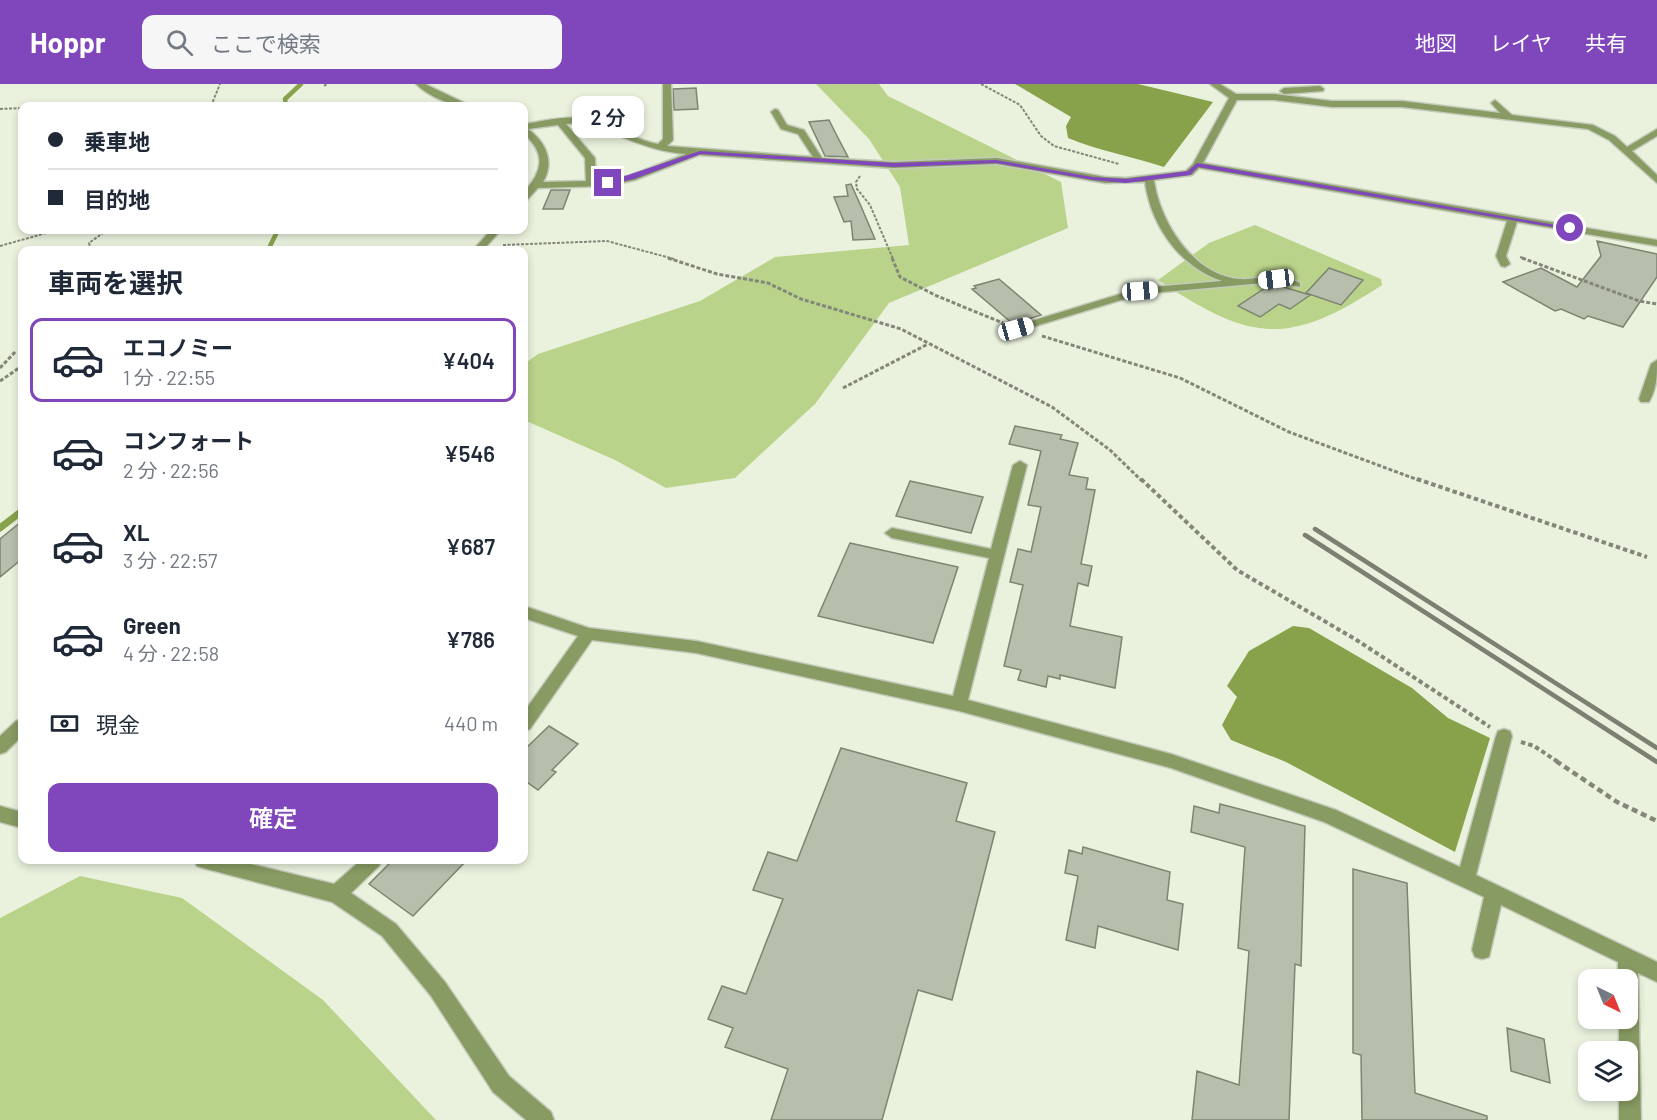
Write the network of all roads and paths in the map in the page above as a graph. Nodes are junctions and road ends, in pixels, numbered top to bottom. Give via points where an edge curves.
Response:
1 (220, 84) edge
2 (420, 84) edge
3 (440, 84) edge
4 (667, 84) edge
5 (981, 84) edge
6 (1214, 84) edge
7 (1320, 89) dead end
8 (437, 95) junction
9 (1251, 96) junction
10 (1234, 97) junction
11 (213, 102) edge
12 (456, 102) edge
13 (1495, 103) dead end
14 (18, 108) edge
15 (0, 109) edge
16 (775, 112) dead end
17 (1509, 117) junction
18 (559, 121) junction
19 (528, 128) edge
20 (1657, 132) edge
21 (528, 133) edge
22 (660, 147) junction
23 (1625, 150) junction
24 (700, 152) junction
25 (820, 161) junction
26 (869, 163) junction
27 (1197, 165) junction
28 (1128, 166) dead end
29 (1149, 178) junction
30 (1657, 180) edge
31 (591, 184) junction
32 (535, 185) junction
33 (528, 193) edge
34 (1513, 219) junction
35 (1570, 228) junction
36 (45, 234) edge
37 (102, 234) edge
38 (492, 234) edge
39 (1574, 240) dead end
40 (1657, 243) edge
41 (0, 246) edge
42 (90, 246) edge
43 (481, 246) edge
44 (516, 246) edge
45 (1502, 253) junction
46 (1505, 264) dead end
47 (1242, 283) junction
48 (1296, 285) dead end
49 (1657, 304) edge
50 (1016, 329) junction
51 (928, 344) junction
52 (15, 351) dead end
53 (1657, 364) edge
54 (0, 368) edge
55 (18, 369) edge
56 (0, 381) edge
57 (843, 388) dead end
58 (1645, 399) dead end
59 (1020, 465) dead end
60 (892, 533) dead end
61 (997, 555) junction
62 (1647, 557) dead end
63 (528, 613) edge
64 (588, 634) junction
65 (959, 704) junction
66 (528, 718) edge
67 (18, 730) edge
68 (1504, 736) junction
69 (0, 747) edge
70 (0, 814) edge
71 (18, 819) edge
72 (1657, 821) edge
73 (219, 864) edge
74 (369, 864) edge
75 (1466, 879) junction
76 (1494, 892) junction
77 (337, 894) junction
78 (1482, 950) dead end
79 (1629, 960) junction
80 (1657, 972) edge
81 (543, 1120) edge
82 (1630, 1120) edge

1 - 11 path
2 - 8 street
3 - 8 street
4 - 22 street via 668,140
5 - 28 path via 1020,105 1041,136 1054,146
6 - 10 street
7 - 9 street
8 - 12 street
9 - 10 street
9 - 17 street via 1332,104 1402,104
10 - 27 street
13 - 17 street
14 - 15 path
16 - 25 street via 784,127 801,132
17 - 23 street via 1590,127
18 - 19 street
18 - 22 street via 592,123 642,144
18 - 31 street via 590,158
20 - 23 street
21 - 32 street via 543,154 543,175
22 - 24 street
23 - 30 street
24 - 25 street
24 - 31 street via 632,178
25 - 26 street
26 - 29 street via 996,161 1105,180
26 - 50 path via 856,182 857,189 870,206 900,277
27 - 29 street via 1190,173
27 - 34 street
29 - 47 street via 1155,203 1180,253 1196,266
31 - 32 street
32 - 33 street
34 - 35 street
34 - 45 street
35 - 39 street
35 - 40 street
36 - 41 path
37 - 42 path
38 - 43 street
44 - 51 path via 607,241 717,274 768,283 801,298 901,328
45 - 46 street
45 - 49 path via 1533,259 1639,301
47 - 48 street via 1276,279
47 - 50 street via 1140,291
50 - 62 path via 1180,378 1289,432 1360,460
51 - 57 path
51 - 68 path via 1052,407 1110,450 1237,570 1355,639
52 - 54 path
53 - 58 street
55 - 56 path
59 - 61 street
60 - 61 street
61 - 65 street
63 - 64 street
64 - 65 street via 696,646
64 - 66 street
65 - 75 street via 1182,765 1330,816
67 - 69 street
68 - 72 path via 1534,746 1617,802
68 - 75 street
70 - 71 street
73 - 77 street
74 - 77 street
75 - 76 street
76 - 78 street
76 - 79 street
77 - 81 street via 389,930 438,989 501,1084
79 - 80 street
79 - 82 street

